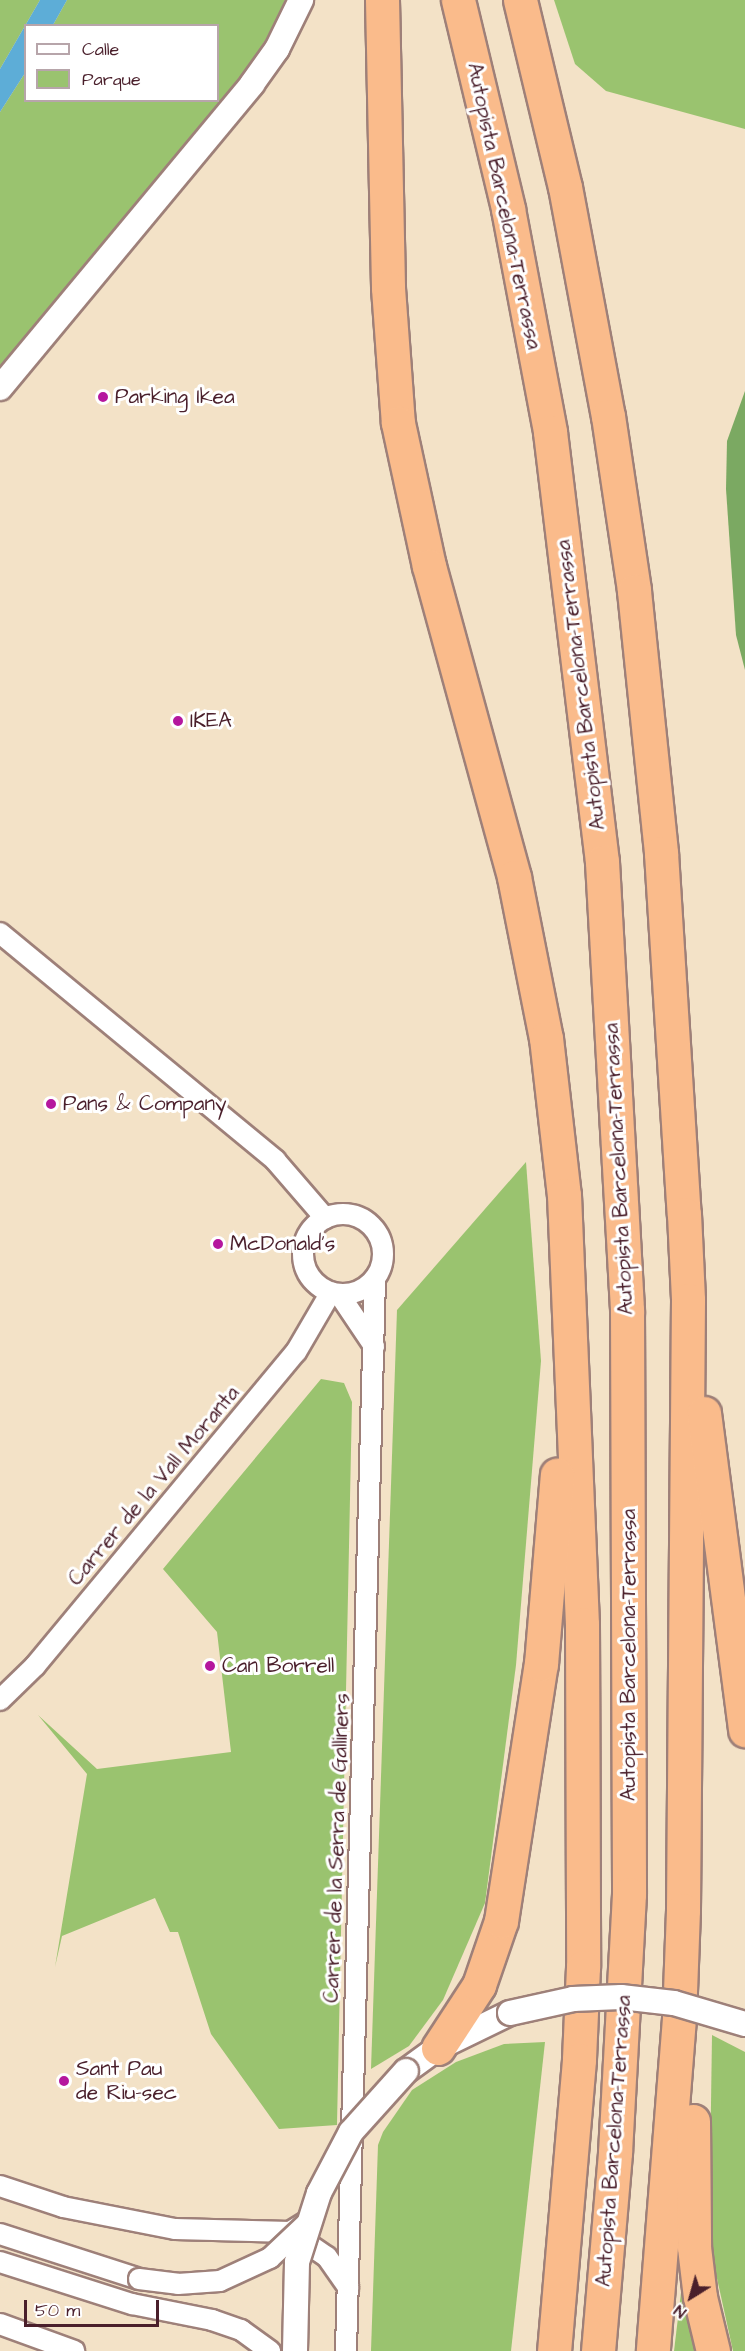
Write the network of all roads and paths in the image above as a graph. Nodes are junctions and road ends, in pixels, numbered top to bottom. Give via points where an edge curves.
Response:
1 (301, 0) edge
2 (382, 0) edge
3 (458, 0) edge
4 (520, 0) edge
5 (0, 388) edge
6 (0, 933) edge
7 (325, 1218) junction
8 (375, 1278) junction
9 (335, 1293) junction
10 (688, 1300) junction
11 (571, 1321) junction
12 (374, 1346) junction
13 (2, 1692) edge
14 (745, 1730) edge
15 (679, 2018) junction
16 (745, 2024) edge
17 (438, 2048) junction
18 (352, 2163) junction
19 (0, 2186) edge
20 (298, 2228) junction
21 (0, 2234) edge
22 (0, 2262) edge
23 (348, 2287) junction
24 (0, 2324) edge
25 (343, 2346) edge
26 (74, 2351) edge
27 (270, 2351) edge
28 (295, 2351) edge
29 (554, 2351) edge
30 (598, 2351) edge
31 (653, 2351) edge
32 (713, 2351) edge

1 - 5 street via 277,49 248,89
2 - 11 highway via 389,299 398,423 429,566 514,877 546,1038 564,1195
3 - 30 highway, Autopista Barcelona-Terrassa via 508,209 550,432 603,874 627,1310 629,1894 615,2153
4 - 10 highway via 565,187 608,416 634,591 662,853
6 - 7 street via 276,1160
7 - 8 street via 353,1215 377,1233 383,1252
7 - 9 street via 306,1238 303,1255 309,1276
8 - 9 street via 353,1293
8 - 12 street, Carrer de la Serra de Galliners
9 - 12 street
9 - 13 street, Carrer de la Vall Moranta via 296,1352 35,1666
10 - 14 highway
10 - 15 highway
11 - 17 highway via 561,1387 549,1599 501,1921 479,1985
11 - 29 highway via 582,1624 583,1967 579,2060
12 - 18 street, Carrer de la Serra de Galliners
15 - 31 highway
15 - 32 highway via 694,2086 694,2247 700,2297
16 - 17 street, bridge via 674,2003 621,1997 573,1999 510,2013
17 - 20 street, bridge via 406,2071 351,2132
18 - 20 street
18 - 23 street, Carrer de la Serra de Galliners
19 - 20 street via 63,2207 138,2223 218,2232
20 - 21 street, bridge via 270,2258 220,2281 178,2284 139,2278
20 - 23 street via 327,2257
20 - 28 street, bridge
22 - 27 street via 132,2304 222,2323 241,2330
23 - 25 street, Carrer de la Serra de Galliners
24 - 26 street

